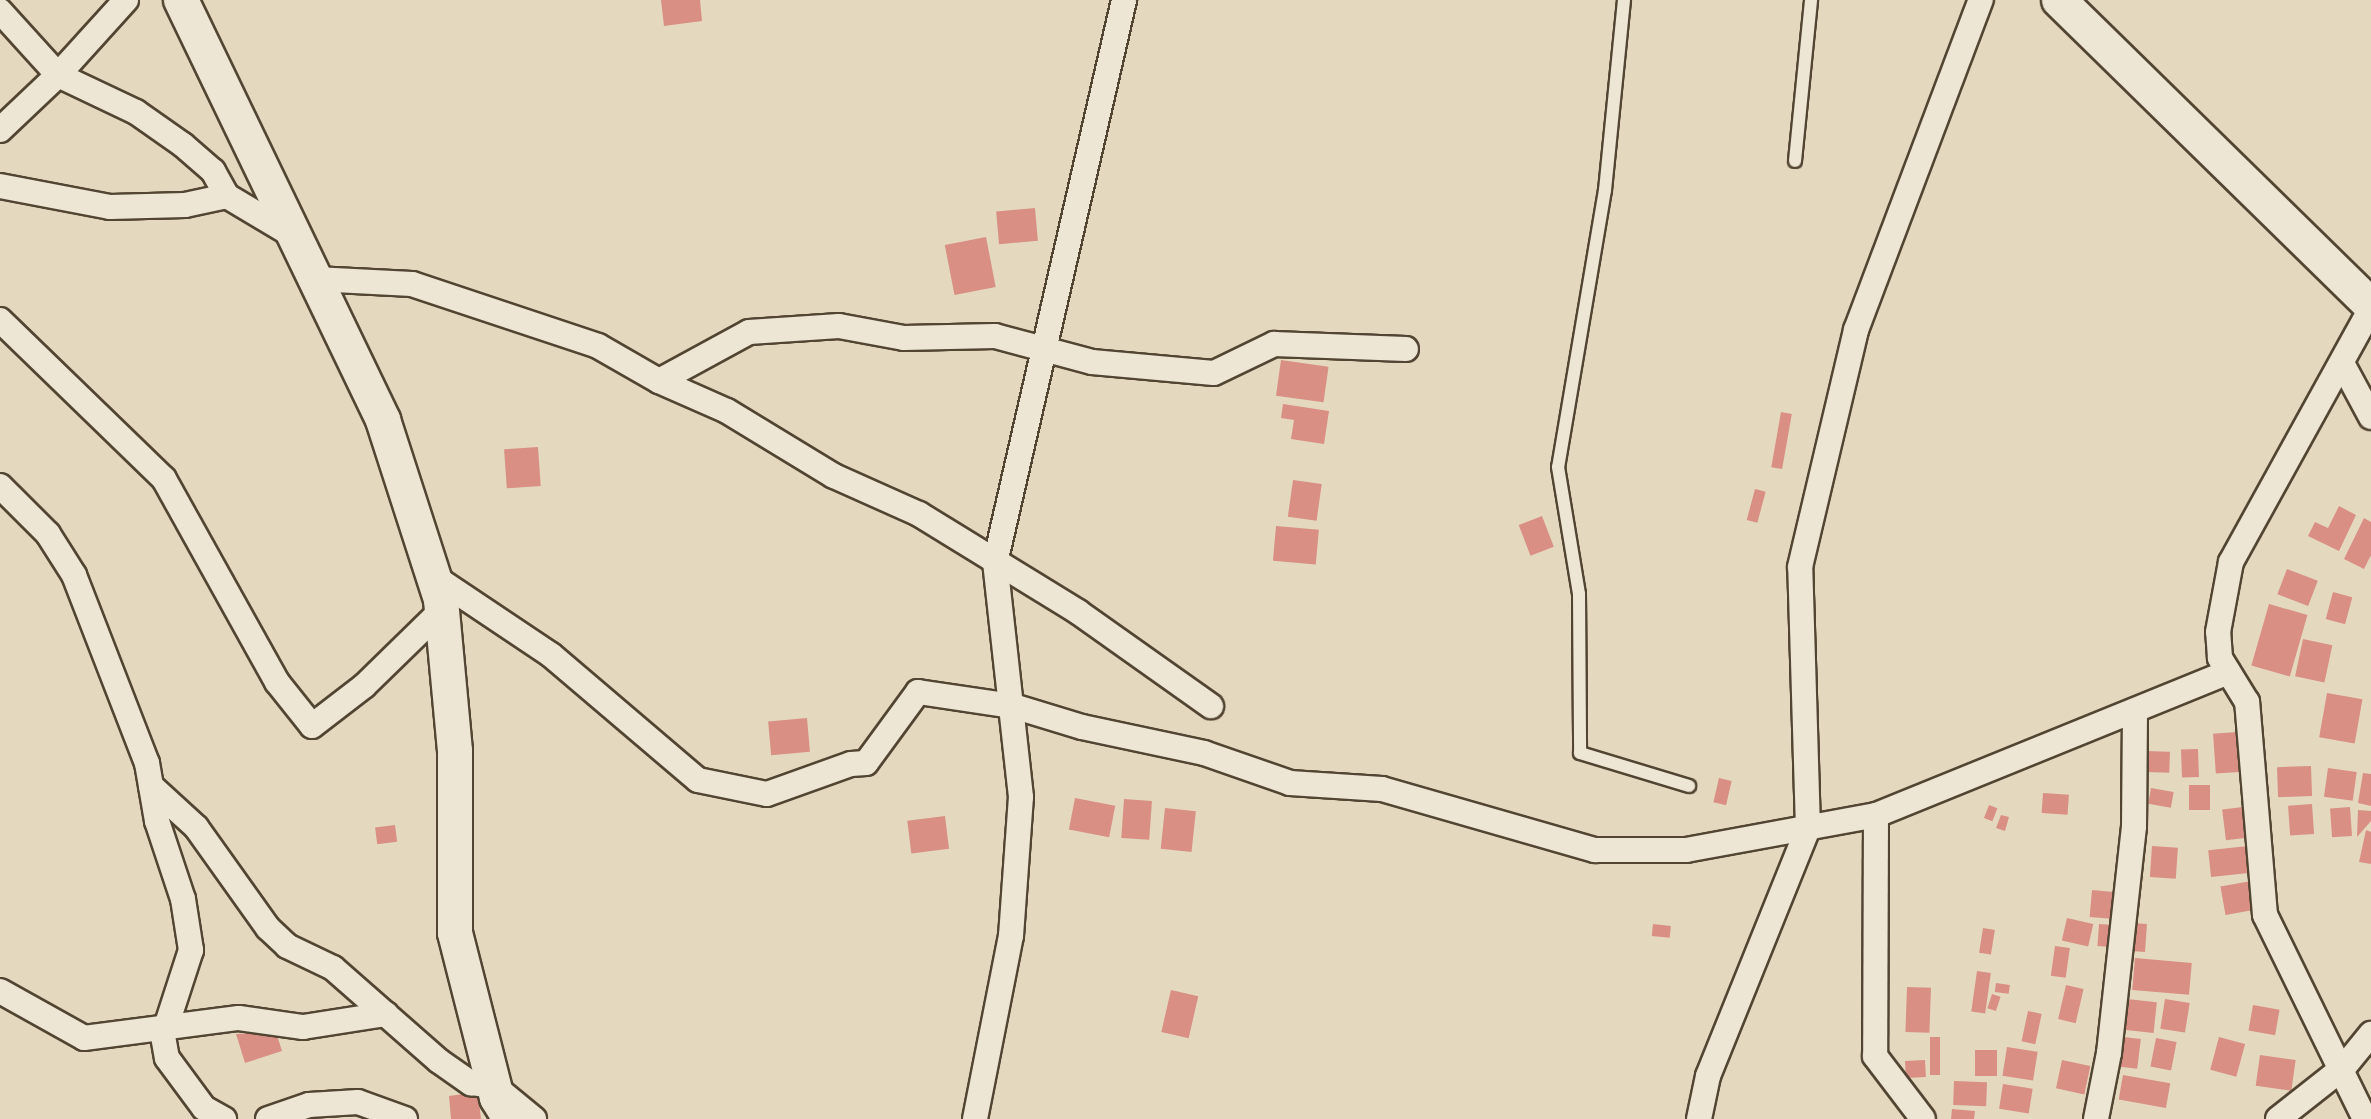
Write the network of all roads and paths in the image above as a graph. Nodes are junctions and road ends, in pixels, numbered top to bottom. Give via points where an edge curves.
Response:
1 (126, 0) edge
2 (181, 0) edge
3 (1124, 0) edge
4 (1624, 0) edge
5 (1811, 0) edge
6 (1981, 0) edge
7 (2059, 0) edge
8 (0, 11) edge
9 (58, 75) junction
10 (0, 130) edge
11 (1795, 161) dead end
12 (0, 186) edge
13 (227, 196) junction
14 (294, 236) junction
15 (315, 279) junction
16 (2371, 307) edge
17 (0, 320) edge
18 (1406, 349) dead end
19 (1047, 350) junction
20 (2343, 365) junction
21 (659, 381) junction
22 (2371, 417) edge
23 (0, 486) edge
24 (995, 563) junction
25 (433, 576) junction
26 (442, 610) junction
27 (2228, 672) junction
28 (1013, 706) junction
29 (1211, 706) dead end
30 (2135, 711) junction
31 (151, 786) junction
32 (1689, 786) dead end
33 (1876, 815) junction
34 (1808, 829) junction
35 (0, 991) edge
36 (386, 1014) junction
37 (166, 1029) junction
38 (2371, 1034) edge
39 (2344, 1067) junction
40 (494, 1086) junction
41 (224, 1119) edge
42 (268, 1119) edge
43 (405, 1119) edge
44 (510, 1119) edge
45 (534, 1119) edge
46 (975, 1119) edge
47 (1699, 1119) edge
48 (1923, 1119) edge
49 (2096, 1119) edge
50 (2278, 1119) edge
51 (2365, 1119) edge

1 - 9 street
2 - 14 street
3 - 19 street
4 - 32 lane via 1605,190 1558,467 1579,594 1580,753
5 - 11 lane
6 - 34 street via 1856,330 1800,567
7 - 16 street
8 - 9 street
9 - 10 street
9 - 13 street via 136,112 183,145 213,171
12 - 13 street via 110,207 185,205
13 - 14 street
14 - 15 street
15 - 21 street via 412,284 598,346
15 - 25 street via 383,420
16 - 20 street
17 - 26 street via 164,479 277,682 312,726 364,686
18 - 19 street via 1274,344 1214,373 1092,362
19 - 21 street via 995,336 904,338 839,326 749,332
19 - 24 street
20 - 22 street
20 - 27 street via 2231,562 2218,632 2220,658
21 - 24 street via 727,411 834,476 919,514
23 - 31 street via 48,534 74,575 147,763
24 - 28 street
24 - 29 street via 1078,612
25 - 26 street
25 - 28 street via 551,655 698,780 767,794 866,763 918,692
26 - 40 street via 455,751 455,933
27 - 30 street
27 - 39 street via 2247,702 2265,915
28 - 34 street via 1204,753 1290,783 1382,789 1595,850 1686,850
28 - 46 street via 1021,797 1011,936
30 - 33 street
30 - 49 street via 2134,827 2109,1053
31 - 36 street via 196,827 268,928 287,946 333,968
31 - 37 street via 183,899 191,950
33 - 34 street
33 - 48 street via 1875,1056
34 - 47 street via 1708,1076
35 - 37 street via 84,1038
36 - 37 street via 303,1027 239,1018
36 - 40 street via 471,1083
37 - 41 street via 167,1058 204,1108
38 - 39 street
39 - 50 street
39 - 51 street
40 - 44 street
40 - 45 street
42 - 43 street via 309,1105 358,1102

